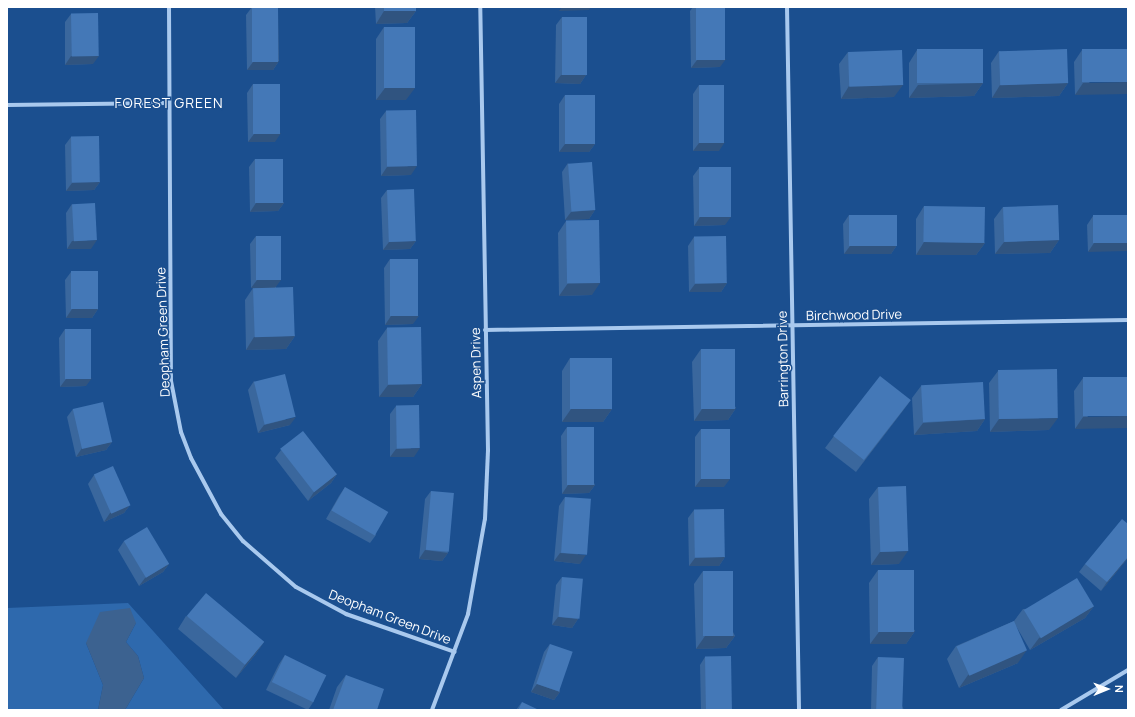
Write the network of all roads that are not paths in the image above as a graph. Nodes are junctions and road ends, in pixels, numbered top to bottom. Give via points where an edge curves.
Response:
1 (169, 7) edge
2 (480, 7) edge
3 (788, 7) edge
4 (169, 103) junction
5 (7, 105) edge
6 (1128, 320) edge
7 (792, 326) junction
8 (485, 330) junction
9 (455, 652) junction
10 (1128, 670) edge
11 (432, 710) edge
12 (799, 710) edge
13 (1061, 710) edge

1 - 4 street, Deopham Green Drive
2 - 8 street, Aspen Drive
3 - 7 street, Barrington Drive
4 - 5 street
4 - 9 street, Deopham Green Drive via 172,380 181,432 203,484 243,542 296,587 346,614
6 - 7 street, Birchwood Drive
7 - 8 street, Birchwood Drive
7 - 12 street, Barrington Drive
8 - 9 street, Aspen Drive via 488,450 485,518 473,594
9 - 11 street, Aspen Drive
10 - 13 street

